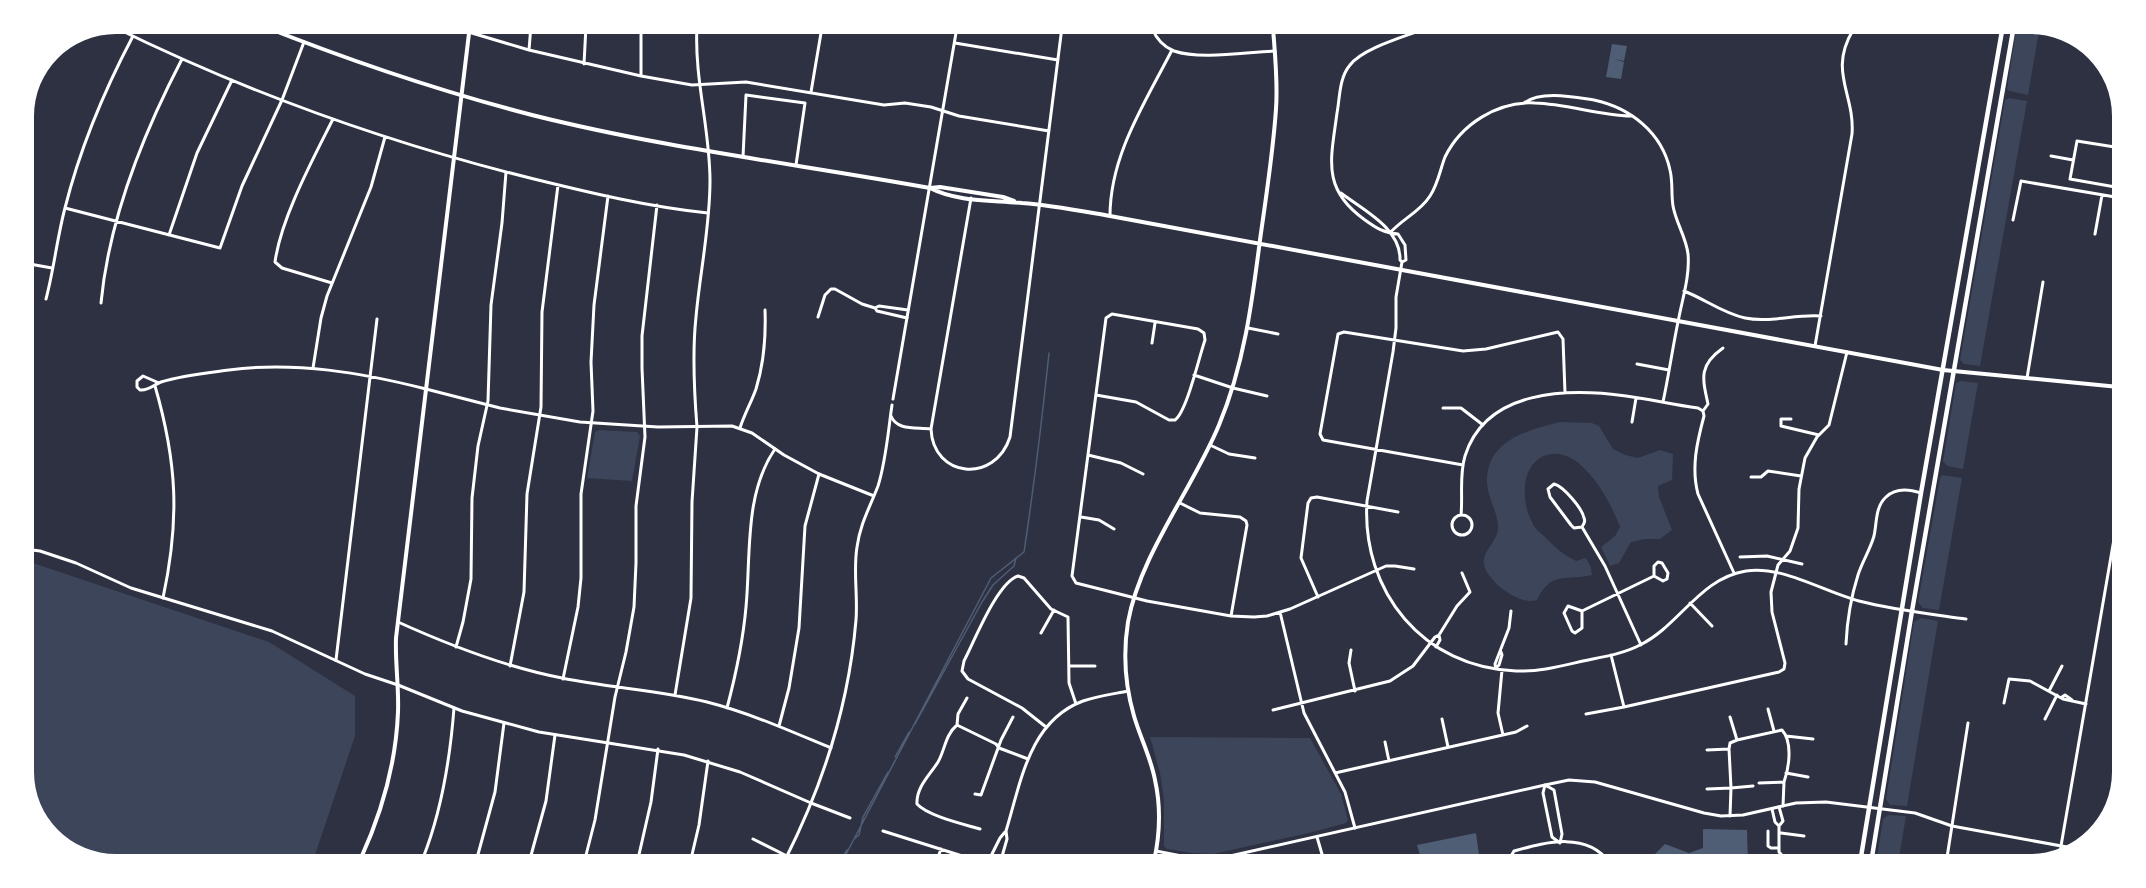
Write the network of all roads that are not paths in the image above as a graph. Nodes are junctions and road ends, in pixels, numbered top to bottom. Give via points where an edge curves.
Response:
1 (129, 34) edge
2 (284, 34) edge
3 (469, 34) edge
4 (473, 34) edge
5 (530, 34) edge
6 (586, 34) edge
7 (641, 34) edge
8 (697, 34) edge
9 (821, 34) edge
10 (956, 34) edge
11 (1061, 34) edge
12 (1155, 34) edge
13 (1274, 34) edge
14 (1412, 34) edge
15 (1851, 34) edge
16 (2001, 34) edge
17 (2012, 34) edge
18 (133, 36) junction
19 (304, 42) junction
20 (955, 43) junction
21 (529, 50) junction
22 (1172, 50) junction
23 (1275, 51) junction
24 (182, 59) junction
25 (1058, 60) junction
26 (584, 64) junction
27 (641, 76) junction
28 (232, 80) junction
29 (699, 86) junction
30 (811, 92) junction
31 (461, 95) junction
32 (282, 100) junction
33 (1524, 103) junction
34 (943, 111) junction
35 (1632, 116) junction
36 (333, 119) junction
37 (1049, 131) junction
38 (385, 137) junction
39 (2111, 146) edge
40 (709, 152) junction
41 (2051, 156) dead end
42 (743, 157) junction
43 (454, 158) junction
44 (2073, 160) junction
45 (796, 165) junction
46 (506, 172) junction
47 (558, 185) junction
48 (2111, 186) edge
49 (930, 188) junction
50 (1339, 191) junction
51 (2102, 195) junction
52 (608, 196) junction
53 (2111, 196) edge
54 (970, 198) junction
55 (1018, 202) junction
56 (1040, 205) junction
57 (657, 206) junction
58 (65, 208) junction
59 (708, 213) junction
60 (1110, 216) junction
61 (2013, 220) dead end
62 (117, 221) junction
63 (1390, 233) junction
64 (2095, 234) dead end
65 (169, 235) junction
66 (1259, 244) junction
67 (35, 266) edge
68 (52, 268) junction
69 (1401, 269) junction
70 (2043, 282) dead end
71 (332, 283) junction
72 (1684, 291) junction
73 (46, 299) dead end
74 (101, 303) dead end
75 (875, 308) junction
76 (765, 310) dead end
77 (909, 310) junction
78 (1821, 316) junction
79 (818, 317) dead end
80 (907, 318) junction
81 (377, 320) dead end
82 (1678, 321) junction
83 (1155, 323) junction
84 (1248, 328) junction
85 (1278, 333) dead end
86 (1395, 340) junction
87 (1152, 343) dead end
88 (1815, 346) junction
89 (1723, 348) dead end
90 (1846, 352) junction
91 (1637, 364) dead end
92 (313, 368) junction
93 (1669, 370) junction
94 (1943, 370) junction
95 (1954, 372) junction
96 (1194, 375) junction
97 (370, 376) junction
98 (2027, 379) junction
99 (159, 382) junction
100 (155, 386) junction
101 (2111, 386) edge
102 (426, 388) junction
103 (1233, 388) junction
104 (1565, 393) junction
105 (1096, 395) junction
106 (1268, 396) dead end
107 (1636, 398) junction
108 (1664, 402) junction
109 (487, 405) junction
110 (1443, 408) dead end
111 (1703, 411) junction
112 (540, 416) junction
113 (891, 416) junction
114 (1791, 420) dead end
115 (1632, 422) dead end
116 (591, 423) junction
117 (1483, 425) junction
118 (645, 427) junction
119 (697, 427) junction
120 (740, 428) junction
121 (931, 429) junction
122 (1819, 435) junction
123 (1210, 445) junction
124 (775, 449) junction
125 (1376, 450) junction
126 (1088, 455) junction
127 (1256, 458) dead end
128 (1463, 465) junction
129 (819, 474) junction
130 (1143, 474) dead end
131 (1752, 477) dead end
132 (1801, 477) junction
133 (1921, 493) junction
134 (874, 496) junction
135 (1180, 503) junction
136 (1367, 506) junction
137 (1398, 512) dead end
138 (1461, 515) junction
139 (1080, 517) junction
140 (1582, 527) junction
141 (1114, 529) dead end
142 (35, 550) edge
143 (2112, 553) edge
144 (1740, 557) dead end
145 (1782, 561) junction
146 (1802, 564) dead end
147 (1414, 569) dead end
148 (1376, 571) junction
149 (1462, 573) dead end
150 (1734, 573) junction
151 (1775, 573) junction
152 (1653, 576) junction
153 (1617, 593) junction
154 (1318, 597) junction
155 (163, 598) junction
156 (1134, 598) junction
157 (1853, 599) junction
158 (1690, 603) junction
159 (1054, 610) junction
160 (1902, 610) junction
161 (1511, 611) dead end
162 (1582, 611) junction
163 (1912, 611) junction
164 (1280, 612) junction
165 (1231, 616) junction
166 (1966, 620) dead end
167 (398, 622) junction
168 (1712, 626) dead end
169 (1041, 633) dead end
170 (1439, 635) junction
171 (1431, 643) junction
172 (1846, 644) dead end
173 (1641, 645) junction
174 (1436, 646) junction
175 (456, 648) junction
176 (1351, 650) dead end
177 (1611, 655) junction
178 (336, 660) junction
179 (510, 666) junction
180 (1069, 666) junction
181 (1095, 666) dead end
182 (2062, 666) dead end
183 (1497, 668) junction
184 (1502, 670) junction
185 (563, 679) junction
186 (398, 685) junction
187 (617, 687) junction
188 (1128, 691) junction
189 (1355, 691) junction
190 (2049, 691) junction
191 (675, 694) junction
192 (2057, 695) junction
193 (967, 698) dead end
194 (1301, 703) junction
195 (2004, 703) dead end
196 (1076, 704) junction
197 (2086, 704) junction
198 (1624, 707) junction
199 (454, 708) junction
200 (728, 708) junction
201 (1768, 709) dead end
202 (1273, 710) dead end
203 (1586, 714) dead end
204 (1013, 717) dead end
205 (1730, 717) dead end
206 (1442, 719) dead end
207 (2045, 719) dead end
208 (504, 723) junction
209 (1968, 723) dead end
210 (957, 725) junction
211 (779, 726) junction
212 (1527, 726) dead end
213 (1046, 727) junction
214 (1774, 731) junction
215 (555, 735) junction
216 (1503, 735) junction
217 (1786, 736) junction
218 (1813, 739) dead end
219 (1737, 740) junction
220 (1385, 742) dead end
221 (606, 743) junction
222 (1448, 747) junction
223 (831, 748) junction
224 (999, 748) junction
225 (658, 749) junction
226 (1729, 749) junction
227 (1707, 750) dead end
228 (1028, 759) junction
229 (708, 761) junction
230 (1389, 761) junction
231 (1335, 773) junction
232 (1786, 773) junction
233 (1808, 777) dead end
234 (1784, 782) junction
235 (1759, 783) dead end
236 (1545, 784) junction
237 (1753, 786) dead end
238 (1731, 788) junction
239 (1707, 789) dead end
240 (975, 794) dead end
241 (811, 803) junction
242 (1781, 807) junction
243 (1869, 808) junction
244 (1772, 809) junction
245 (1879, 810) junction
246 (1730, 816) junction
247 (850, 818) dead end
248 (1779, 826) junction
249 (1952, 826) junction
250 (1356, 828) junction
251 (980, 829) dead end
252 (883, 831) dead end
253 (1006, 831) junction
254 (1768, 831) dead end
255 (1781, 832) junction
256 (1804, 836) dead end
257 (1317, 837) junction
258 (753, 839) dead end
259 (1560, 843) junction
260 (2061, 846) joint
261 (1778, 848) junction
262 (941, 849) junction
263 (1156, 851) junction
264 (363, 854) edge
265 (424, 854) edge
266 (478, 854) edge
267 (531, 854) edge
268 (586, 854) edge
269 (639, 854) edge
270 (692, 854) edge
271 (779, 854) edge
272 (788, 854) edge
273 (939, 854) edge
274 (956, 854) edge
275 (992, 854) edge
276 (1003, 854) edge
277 (1155, 854) edge
278 (1171, 854) edge
279 (1234, 854) edge
280 (1322, 854) edge
281 (1512, 854) edge
282 (1602, 854) edge
283 (1781, 854) edge
284 (1861, 854) edge
285 (1872, 854) edge
286 (1948, 854) edge

1 - 18 street
2 - 19 main road
3 - 31 main road
4 - 21 street
5 - 21 street
6 - 26 street
7 - 27 street
8 - 29 street
9 - 30 street
10 - 20 street
11 - 25 street
12 - 22 street
13 - 23 main road
14 - 50 street via 1365,53 1346,71 1331,166
15 - 78 street via 1845,46 1842,72 1852,134
16 - 94 main road
17 - 95 main road
18 - 24 street
18 - 58 street via 91,127
19 - 31 main road
19 - 32 street
20 - 25 street
20 - 34 street
21 - 26 street
22 - 23 street via 1199,55
22 - 60 street via 1119,158
23 - 66 main road via 1276,110
24 - 28 street
24 - 62 street via 142,146
25 - 37 street
26 - 27 street
27 - 29 street
28 - 32 street
28 - 65 street via 197,153
29 - 30 street via 741,82
29 - 40 street
30 - 34 street
31 - 40 main road via 595,129
31 - 43 main road
32 - 36 street
32 - 65 street via 253,160 221,247
33 - 35 street
33 - 35 street via 1535,96 1565,95 1613,105
33 - 63 street via 1484,116 1464,131 1449,150 1431,195
34 - 37 street
34 - 49 street
35 - 72 street via 1655,136 1668,162 1675,217 1688,253
36 - 38 street
36 - 71 street via 303,180 275,259 282,268
37 - 56 street
38 - 43 street
38 - 71 street via 367,197
39 - 44 street via 2077,141
40 - 42 main road
40 - 59 street
41 - 44 street
42 - 45 main road
42 - 45 street via 746,95 805,103
43 - 46 street
43 - 102 main road
44 - 48 street via 2070,179
45 - 49 main road
46 - 47 street
46 - 109 street via 491,305
47 - 52 street
47 - 112 street via 542,312
49 - 54 main road
49 - 55 main road
49 - 77 street
50 - 63 street
50 - 63 street via 1353,211
51 - 53 street
51 - 61 street via 2021,181
51 - 64 street
52 - 57 street
52 - 116 street via 591,338
54 - 55 main road
54 - 121 street
55 - 56 main road
56 - 60 main road
56 - 121 street via 1006,447 988,465 962,468 937,452
57 - 59 street
57 - 118 street via 642,336
58 - 62 street
58 - 68 street
59 - 119 street via 694,349
60 - 66 main road
62 - 65 street
62 - 74 street
63 - 69 street via 1399,246
66 - 69 main road
66 - 84 main road
67 - 68 street
68 - 73 street
69 - 82 main road
69 - 86 street
70 - 98 street
71 - 92 street via 321,318
72 - 78 street via 1747,318
72 - 82 street
75 - 77 street
75 - 79 street via 831,289
75 - 80 street
76 - 120 street via 762,366
77 - 80 street
78 - 88 street
80 - 113 street
81 - 97 street
82 - 88 main road
82 - 93 street
83 - 87 street
83 - 96 street via 1204,333
83 - 105 street via 1107,316
84 - 85 street
84 - 103 main road
86 - 104 street via 1463,351 1558,332 1563,339
86 - 125 street
86 - 125 street via 1338,334 1320,434 1325,442
88 - 90 main road
89 - 111 street via 1703,369 1708,404
90 - 94 main road
90 - 122 street via 1829,425
91 - 93 street
92 - 97 street
92 - 99 street via 245,367
93 - 108 street
94 - 95 main road
94 - 133 main road
95 - 98 main road
95 - 163 main road
96 - 103 street
96 - 105 street via 1175,420 1136,402
97 - 102 street
97 - 178 street
98 - 101 main road
99 - 100 street
99 - 100 street via 146,376 137,381 140,390
100 - 155 street via 170,445 175,500 173,543
102 - 109 street
102 - 167 main road
103 - 106 street
103 - 123 main road
104 - 107 street
104 - 117 street via 1540,395 1512,404
105 - 126 street
107 - 108 street
107 - 115 street
108 - 111 street
109 - 112 street
109 - 175 street via 474,471 468,601
110 - 117 street via 1461,408
111 - 150 street via 1695,483
112 - 116 street
112 - 179 street via 527,494 524,592
113 - 121 street via 898,426
113 - 134 street
114 - 122 street via 1781,419 1781,426
116 - 118 street
116 - 185 street via 582,494 578,607
117 - 128 street via 1471,442
118 - 119 street
118 - 187 street via 636,507 634,607
119 - 120 street
119 - 191 street via 691,598
120 - 124 street
122 - 132 street
123 - 127 street
123 - 135 main road
124 - 129 street
124 - 200 street via 764,470 754,509 743,631
125 - 128 street
125 - 136 street
126 - 130 street via 1121,463
126 - 139 street
128 - 138 street
129 - 134 street
129 - 211 street via 805,526 799,628
131 - 132 street via 1761,477 1768,471
132 - 145 street via 1798,528
133 - 157 street via 1898,490 1882,501
133 - 160 main road
134 - 223 street via 856,547 858,601 854,640
135 - 156 main road
135 - 165 street via 1200,513 1246,520
136 - 137 street
136 - 148 street via 1367,532
136 - 154 street via 1317,497 1309,501 1301,554
138 - 138 street via 1453,526 1464,534 1472,525 1468,517
139 - 141 street via 1099,520
139 - 156 street via 1073,580
140 - 140 street via 1583,515 1563,487 1551,485 1548,493 1570,525
140 - 153 street
142 - 155 street
143 - 197 street
144 - 145 street via 1767,556
145 - 146 street
145 - 151 street
147 - 148 street via 1390,565
148 - 154 street
148 - 171 street via 1400,614
149 - 170 street via 1470,592
150 - 151 street
150 - 158 street via 1714,583
151 - 157 street
151 - 198 street via 1771,605 1785,663 1782,671
152 - 152 street via 1661,581 1667,579 1662,563 1655,564
152 - 153 street
153 - 162 street
153 - 173 street
154 - 164 street
155 - 178 street via 272,631
156 - 165 street
156 - 188 main road via 1125,645
157 - 160 street
157 - 172 street
158 - 168 street
158 - 173 street
159 - 169 street
159 - 180 street via 1068,617
159 - 213 street via 1024,578 1014,577 999,594 962,671 968,679 1022,708
160 - 163 street
160 - 243 main road
161 - 183 street
162 - 162 street via 1573,606 1564,609 1575,633 1582,628
163 - 166 street
163 - 245 main road
164 - 165 street via 1254,618
164 - 194 street
167 - 175 street
167 - 186 main road
170 - 171 street
170 - 174 street
171 - 174 street
171 - 189 street via 1402,675
173 - 177 street
174 - 183 street via 1467,662
175 - 179 street
176 - 189 street via 1349,663
177 - 184 street via 1535,670
177 - 198 street
178 - 186 street
179 - 185 street
180 - 181 street
180 - 196 street via 1069,683
182 - 190 street
183 - 184 street
184 - 216 street via 1498,713
185 - 187 street
186 - 199 street
186 - 264 main road via 389,780
187 - 191 street
187 - 221 street
188 - 196 street
188 - 263 main road via 1156,786
189 - 194 street
190 - 192 street
190 - 195 street via 2030,681 2009,679
191 - 200 street
192 - 197 street
192 - 207 street
193 - 210 street
194 - 202 street
194 - 231 street
196 - 213 street
197 - 260 street
198 - 203 street
199 - 208 street
199 - 265 street via 445,785
200 - 211 street
201 - 214 street
204 - 224 street
205 - 219 street
206 - 222 street
208 - 215 street
208 - 266 street via 495,792
209 - 249 street
210 - 224 street
210 - 251 street via 916,801 926,810
211 - 223 street
212 - 216 street
213 - 228 street
214 - 217 street via 1782,730
214 - 219 street
215 - 221 street
215 - 267 street via 546,801
216 - 222 street
217 - 218 street
217 - 232 street
219 - 226 street via 1730,743
220 - 230 street
221 - 225 street
221 - 268 street
222 - 230 street
223 - 241 street
224 - 228 street
224 - 240 street via 981,795
225 - 229 street
225 - 269 street
226 - 227 street
226 - 238 street
228 - 253 street
229 - 241 street
229 - 270 street
230 - 231 street
231 - 250 street via 1349,801
232 - 233 street
232 - 234 street
234 - 235 street
234 - 242 street
236 - 246 street via 1569,780 1595,782 1704,813
236 - 250 street
236 - 259 street via 1552,837
236 - 259 street via 1554,790
237 - 238 street
238 - 239 street
238 - 246 street
241 - 247 street
241 - 272 street
242 - 243 street via 1814,801
242 - 244 street
242 - 248 street via 1783,821
243 - 245 street
243 - 284 main road
244 - 246 street
244 - 248 street
245 - 249 street via 1915,813
245 - 285 main road
248 - 255 street
249 - 260 street
249 - 286 street
250 - 257 street
252 - 262 street
253 - 275 street
253 - 276 street
254 - 261 street via 1768,846
255 - 256 street
255 - 261 street
257 - 279 street
257 - 280 street
258 - 271 street
259 - 281 street
259 - 282 street via 1587,844
261 - 283 street
262 - 273 street
262 - 274 street
263 - 277 main road
263 - 278 street

